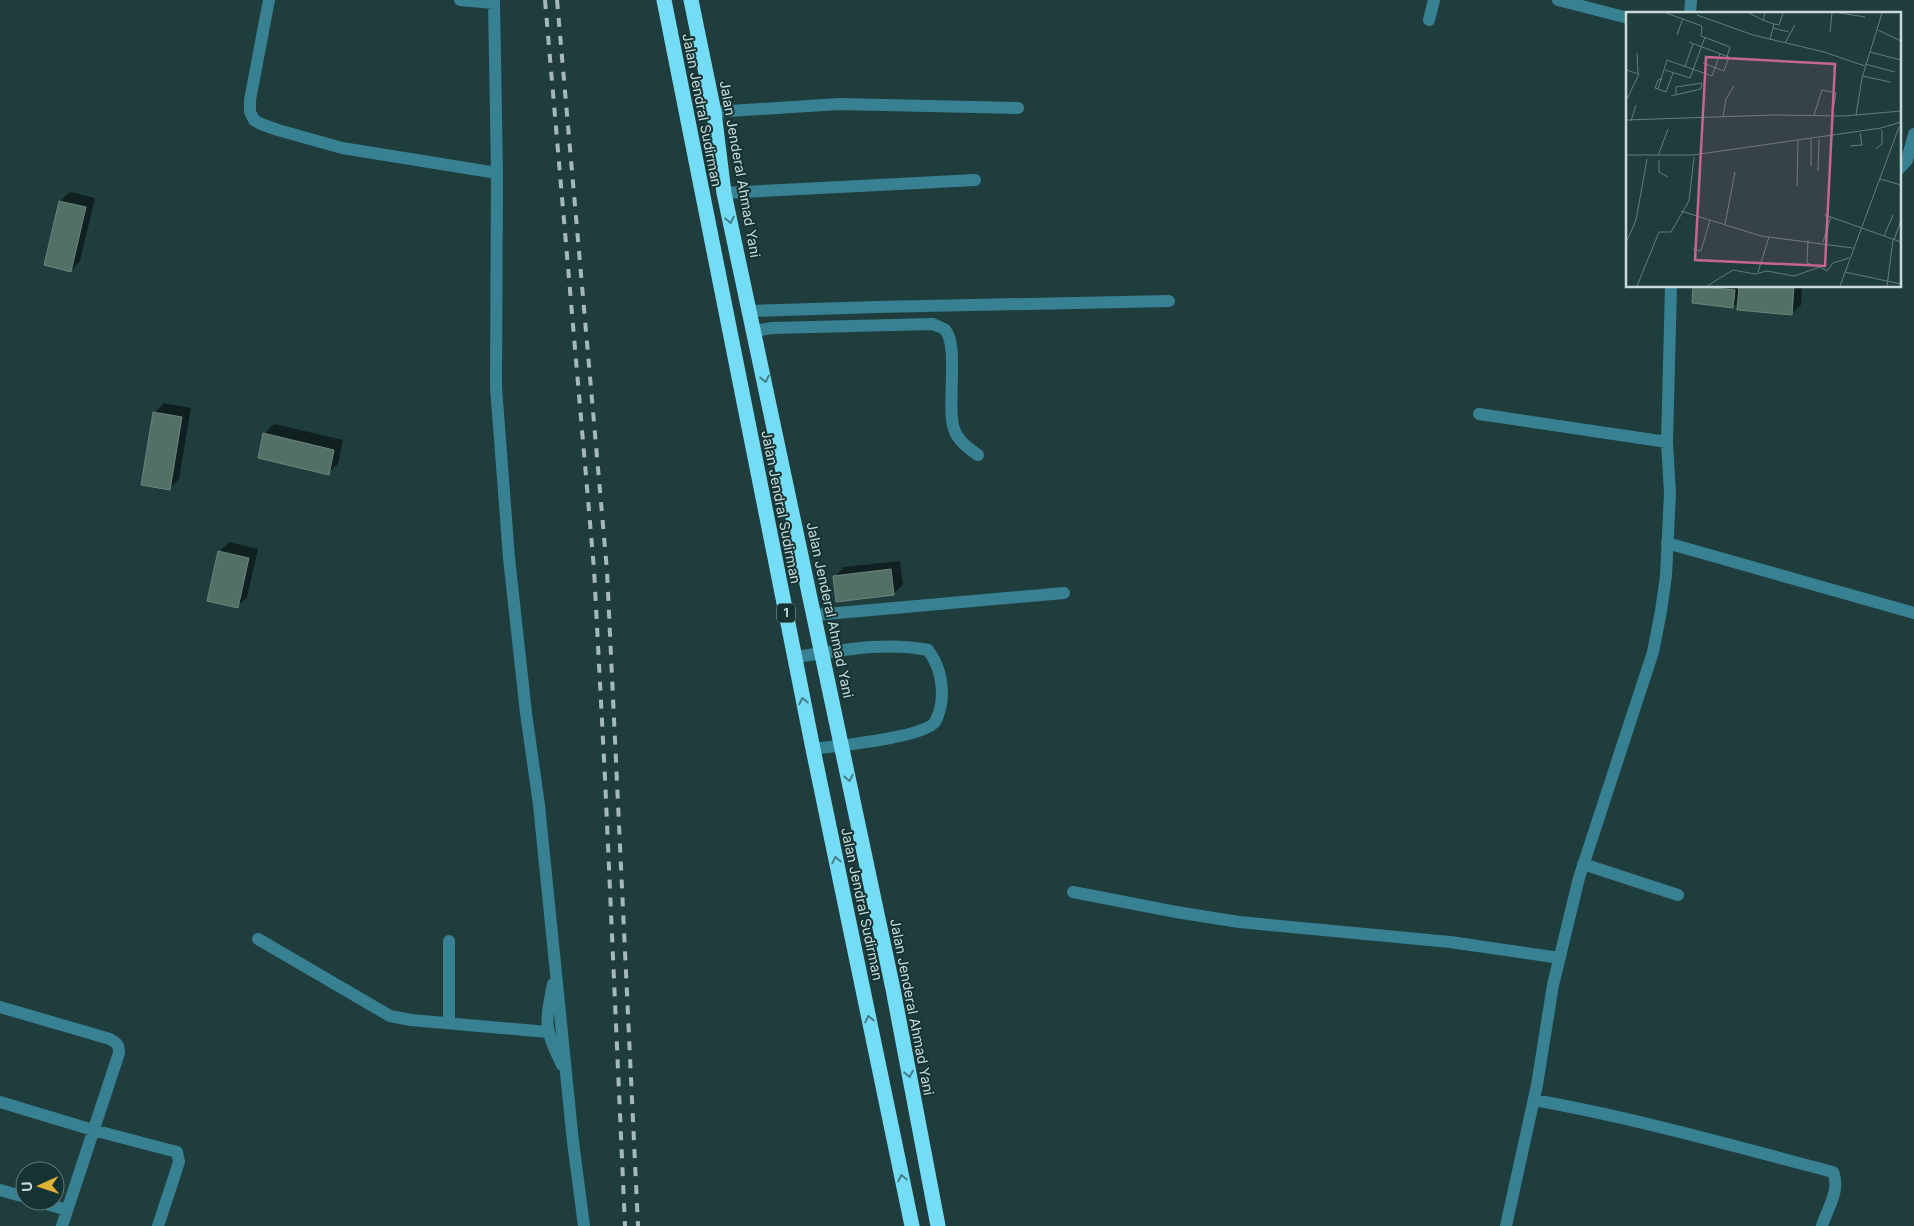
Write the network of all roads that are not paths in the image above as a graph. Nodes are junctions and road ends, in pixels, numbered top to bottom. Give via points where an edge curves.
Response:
1 (269, 0) edge
2 (460, 0) edge
3 (664, 0) edge
4 (691, 0) edge
5 (1434, 0) edge
6 (1558, 0) edge
7 (494, 2) edge
8 (1626, 17) edge
9 (1429, 20) dead end
10 (1018, 108) dead end
11 (714, 112) junction
12 (1914, 134) edge
13 (1902, 166) edge
14 (497, 173) junction
15 (975, 180) dead end
16 (724, 193) junction
17 (1671, 288) edge
18 (1169, 301) dead end
19 (750, 311) junction
20 (755, 331) junction
21 (1479, 414) dead end
22 (1667, 442) junction
23 (978, 455) dead end
24 (1667, 544) junction
25 (1064, 593) dead end
26 (1914, 613) edge
27 (814, 615) junction
28 (823, 654) junction
29 (795, 657) junction
30 (842, 745) junction
31 (813, 748) junction
32 (1583, 864) junction
33 (1073, 892) dead end
34 (1678, 895) dead end
35 (258, 939) dead end
36 (449, 941) dead end
37 (1560, 958) junction
38 (556, 972) junction
39 (0, 1007) edge
40 (449, 1023) junction
41 (548, 1032) junction
42 (566, 1073) junction
43 (1534, 1100) junction
44 (0, 1102) edge
45 (93, 1130) junction
46 (0, 1190) edge
47 (15, 1194) edge
48 (67, 1210) joint
49 (62, 1226) edge
50 (158, 1226) edge
51 (584, 1226) edge
52 (912, 1226) edge
53 (938, 1226) edge
54 (1506, 1226) edge
55 (1822, 1226) edge

1 - 14 street via 250,100 254,120 342,148
2 - 7 street
3 - 29 highway, Jalan Jendral Sudirman / 1
4 - 11 highway, Jalan Jenderal Ahmad Yani / 1
5 - 9 street
6 - 8 street
7 - 14 street
10 - 11 street via 839,104
11 - 16 highway, Jalan Jenderal Ahmad Yani / 1
12 - 13 street via 1907,160
14 - 38 street via 496,386 510,567
15 - 16 street
16 -> 19 highway, Jalan Jenderal Ahmad Yani / 1
17 - 22 street
18 - 19 street
19 - 20 highway, Jalan Jenderal Ahmad Yani / 1
20 - 23 street via 933,324 944,329 950,339 954,429 960,441
20 -> 27 highway, Jalan Jenderal Ahmad Yani / 1
21 - 22 street
22 - 24 street via 1670,493
24 - 26 street
24 - 32 street via 1662,611 1653,652
25 - 27 street
27 - 28 highway, Jalan Jenderal Ahmad Yani / 1
28 - 29 street
28 - 30 highway, Jalan Jenderal Ahmad Yani / 1
28 - 30 street via 874,646 910,646 928,650 938,663 942,704 934,723 916,732
31 -> 29 highway, Jalan Jendral Sudirman / 1
30 - 31 street
30 -> 53 highway, Jalan Jenderal Ahmad Yani / 1
52 -> 31 highway, Jalan Jendral Sudirman / 1
32 - 34 street
32 - 37 street
33 - 37 street via 1229,920 1450,942
35 - 40 street via 384,1014
36 - 40 street
37 - 43 street
38 - 41 street via 548,1006
38 - 42 street
39 - 45 street via 117,1043 119,1053
40 - 41 street
41 - 42 street
42 - 51 street
43 - 54 street
43 - 55 street via 1618,1116 1833,1172 1835,1192
44 - 45 street
45 - 48 street
45 - 50 street via 177,1152 179,1162
46 - 47 street
48 - 49 street

